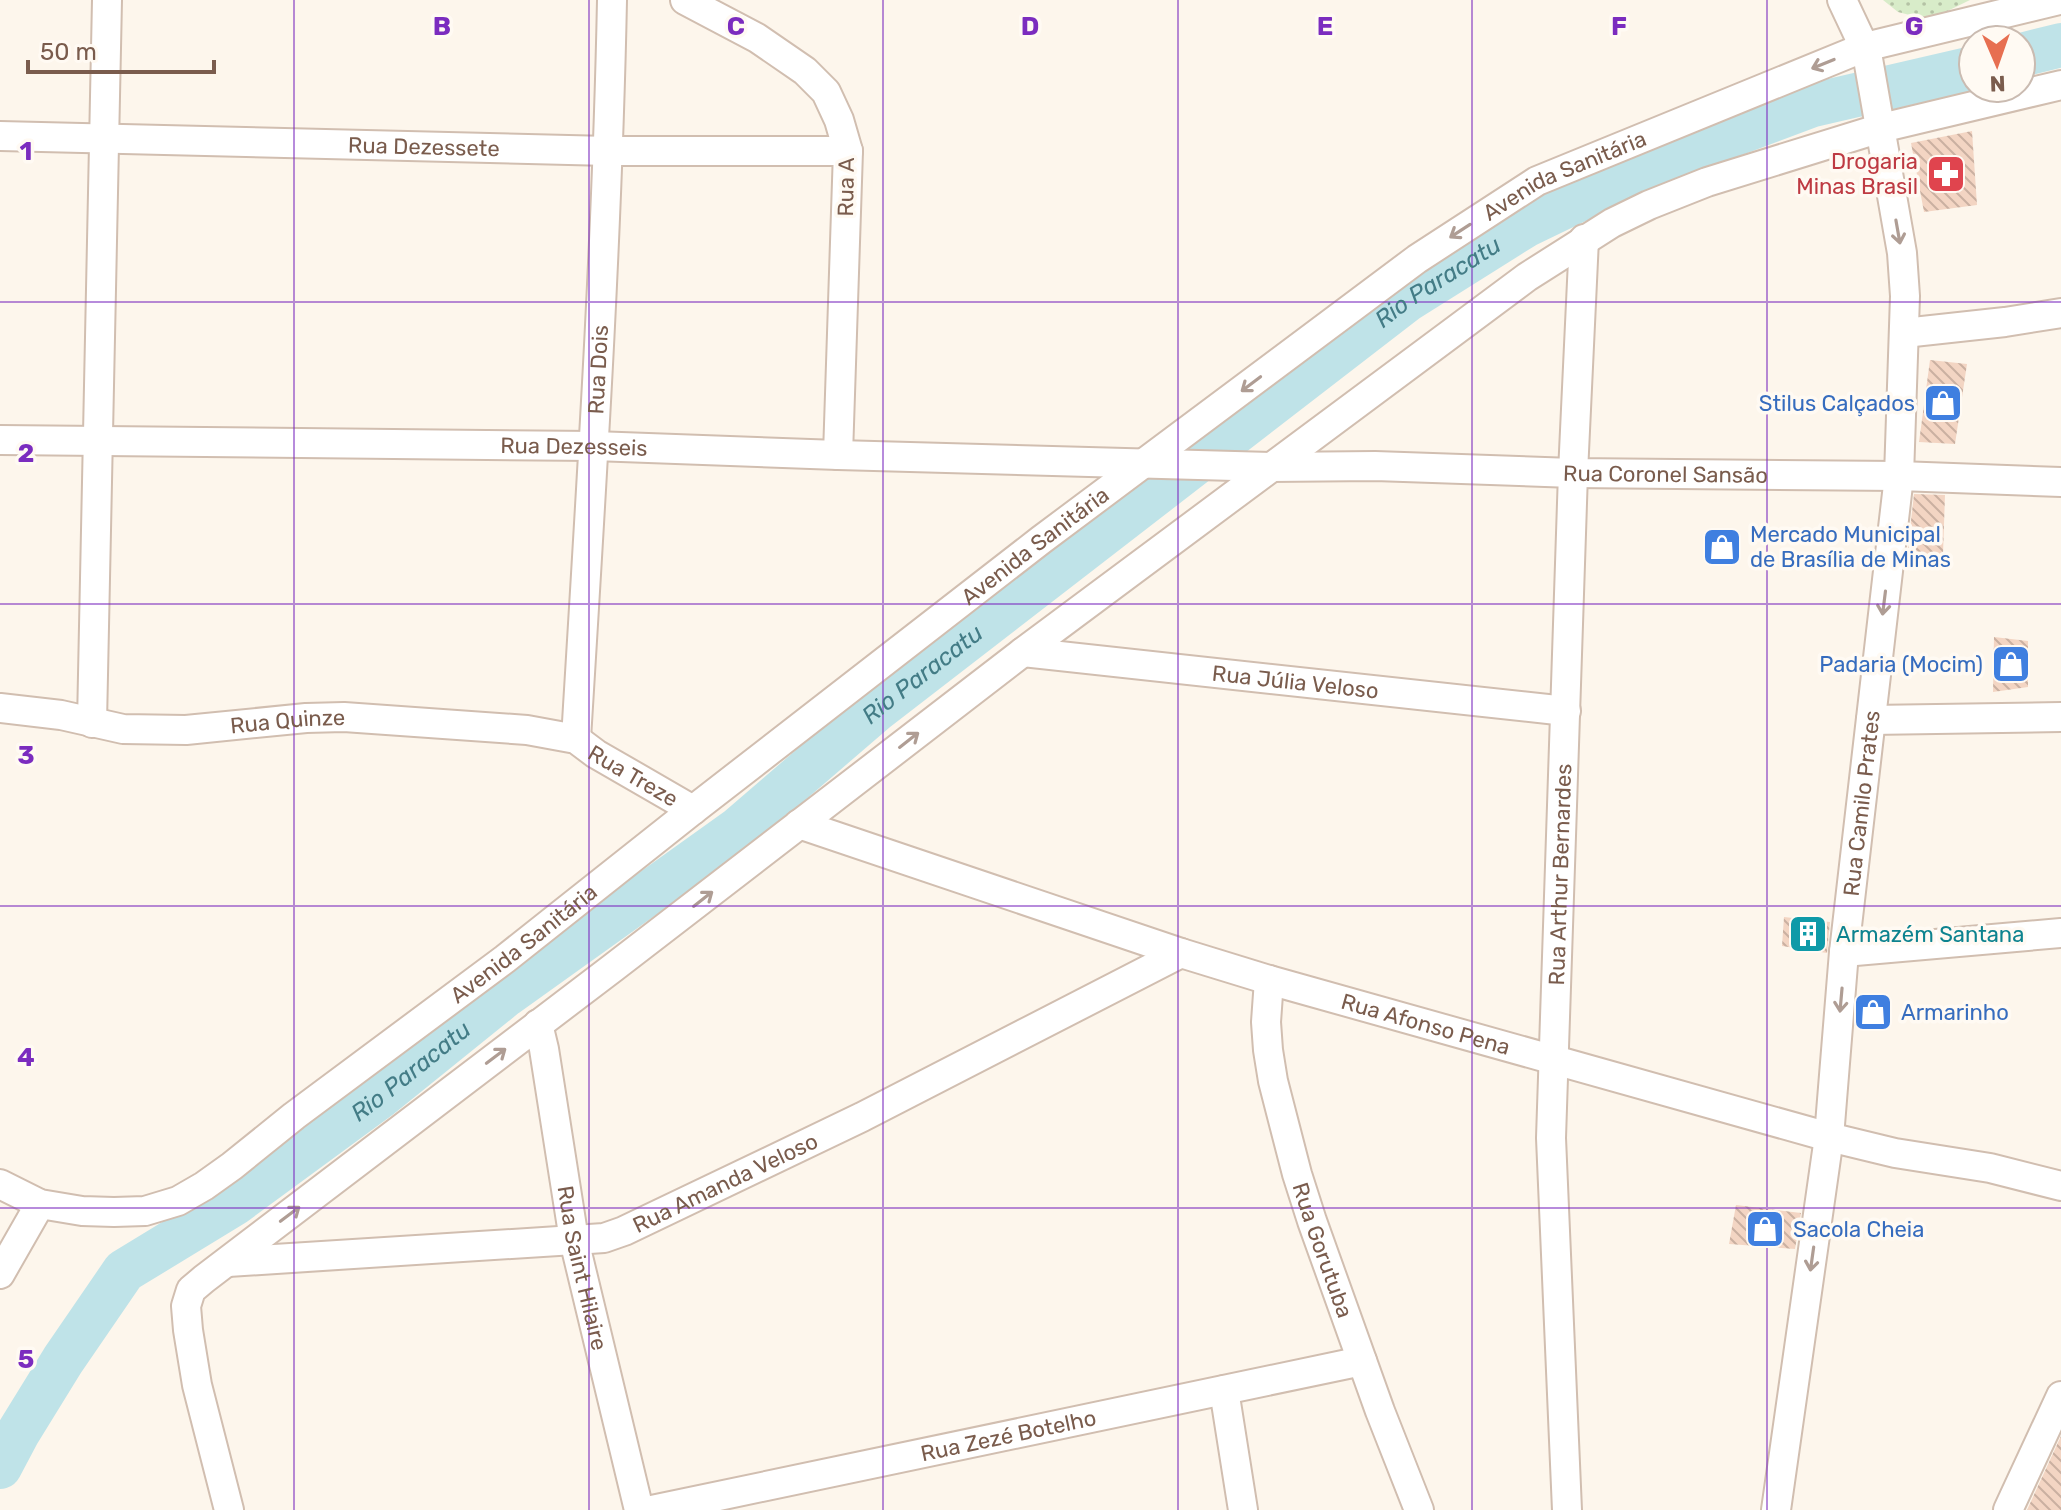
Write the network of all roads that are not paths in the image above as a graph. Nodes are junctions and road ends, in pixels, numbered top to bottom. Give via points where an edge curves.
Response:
1 (107, 0) edge
2 (612, 0) edge
3 (685, 0) edge
4 (1842, 0) edge
5 (2059, 0) edge
6 (1866, 50) junction
7 (2061, 85) edge
8 (1880, 120) junction
9 (0, 136) edge
10 (104, 138) junction
11 (609, 151) junction
12 (848, 151) junction
13 (1584, 239) junction
14 (2061, 313) edge
15 (1904, 333) junction
16 (0, 440) edge
17 (98, 442) junction
18 (594, 446) junction
19 (838, 455) junction
20 (1147, 463) junction
21 (1271, 467) junction
22 (1573, 473) junction
23 (1899, 476) junction
24 (2061, 482) edge
25 (1023, 652) junction
26 (0, 708) edge
27 (1566, 711) junction
28 (2061, 717) edge
29 (1871, 720) junction
30 (92, 723) junction
31 (576, 739) junction
32 (693, 810) junction
33 (799, 824) junction
34 (2061, 933) edge
35 (1844, 952) junction
36 (1181, 953) junction
37 (1269, 980) junction
38 (538, 1024) junction
39 (1555, 1061) junction
40 (1829, 1137) junction
41 (0, 1184) edge
42 (2061, 1186) edge
43 (40, 1204) junction
44 (574, 1240) junction
45 (228, 1262) junction
46 (0, 1274) edge
47 (1362, 1361) junction
48 (1224, 1390) junction
49 (2061, 1396) edge
50 (229, 1510) edge
51 (639, 1510) edge
52 (652, 1510) edge
53 (1243, 1510) edge
54 (1419, 1510) edge
55 (1567, 1510) edge
56 (1776, 1510) edge
57 (2008, 1510) edge

1 - 10 street
2 - 11 street, Rua Dois
3 - 12 street, Rua A via 805,71 826,92
4 - 6 street, Rua Camilo Prates
5 - 6 street, Avenida Sanitária
6 - 8 street, Rua Camilo Prates
6 -> 20 street, Avenida Sanitária via 1537,181 1417,259
7 - 8 street
8 - 13 street via 1649,205
8 -> 15 street, Rua Camilo Prates via 1902,253
9 - 10 street, Rua Dezessete
10 - 11 street, Rua Dezessete
10 - 17 street
11 - 12 street, Rua Dezessete
11 - 18 street, Rua Dois
12 - 19 street, Rua A
13 - 21 street
13 - 22 street, Rua Arthur Bernardes
14 - 15 street
15 - 23 street, Rua Camilo Prates
16 - 17 street, Rua Dezesseis
17 - 18 street, Rua Dezesseis
17 - 30 street
18 - 19 street, Rua Dezesseis
18 - 31 street, Rua Dois
19 - 20 street, Rua Dezesseis
20 - 21 street, Rua Coronel Sansão
20 - 32 street, Avenida Sanitária
21 - 22 street, Rua Coronel Sansão
21 - 25 street
22 - 23 street, Rua Coronel Sansão
22 - 27 street, Rua Arthur Bernardes
23 - 24 street, Rua Coronel Sansão
23 -> 29 street, Rua Camilo Prates
25 - 27 street, Rua Júlia Veloso
33 -> 25 street
26 - 30 street, Rua Quinze
27 - 39 street, Rua Arthur Bernardes
28 - 29 street
29 - 35 street, Rua Camilo Prates
30 - 31 street, Rua Quinze via 186,730 344,717 527,730
31 - 32 street, Rua Treze
32 - 43 street, Avenida Sanitária via 204,1186 145,1211 82,1211
33 - 36 street, Rua Afonso Pena
38 -> 33 street
34 - 35 street
35 -> 40 street, Rua Camilo Prates
36 - 37 street, Rua Afonso Pena
36 - 44 street, Rua Amanda Veloso via 645,1222 604,1238
37 - 39 street, Rua Afonso Pena
37 - 47 street, Rua Gorutuba via 1266,1022 1273,1081 1297,1174
38 - 44 street, Rua Saint Hilaire
45 -> 38 street
39 - 40 street, Rua Afonso Pena
39 - 55 street, Rua Arthur Bernardes via 1551,1138
40 - 42 street, Rua Afonso Pena
40 -> 56 street, Rua Camilo Prates
41 - 43 street, Avenida Sanitária
43 - 46 street
44 - 45 street, Rua Amanda Veloso
44 - 51 street, Rua Saint Hilaire
45 - 50 street via 191,1290 186,1306 197,1385
47 - 48 street, Rua Zezé Botelho
47 - 54 street, Rua Gorutuba
48 - 52 street, Rua Zezé Botelho
48 - 53 street
49 - 57 street

